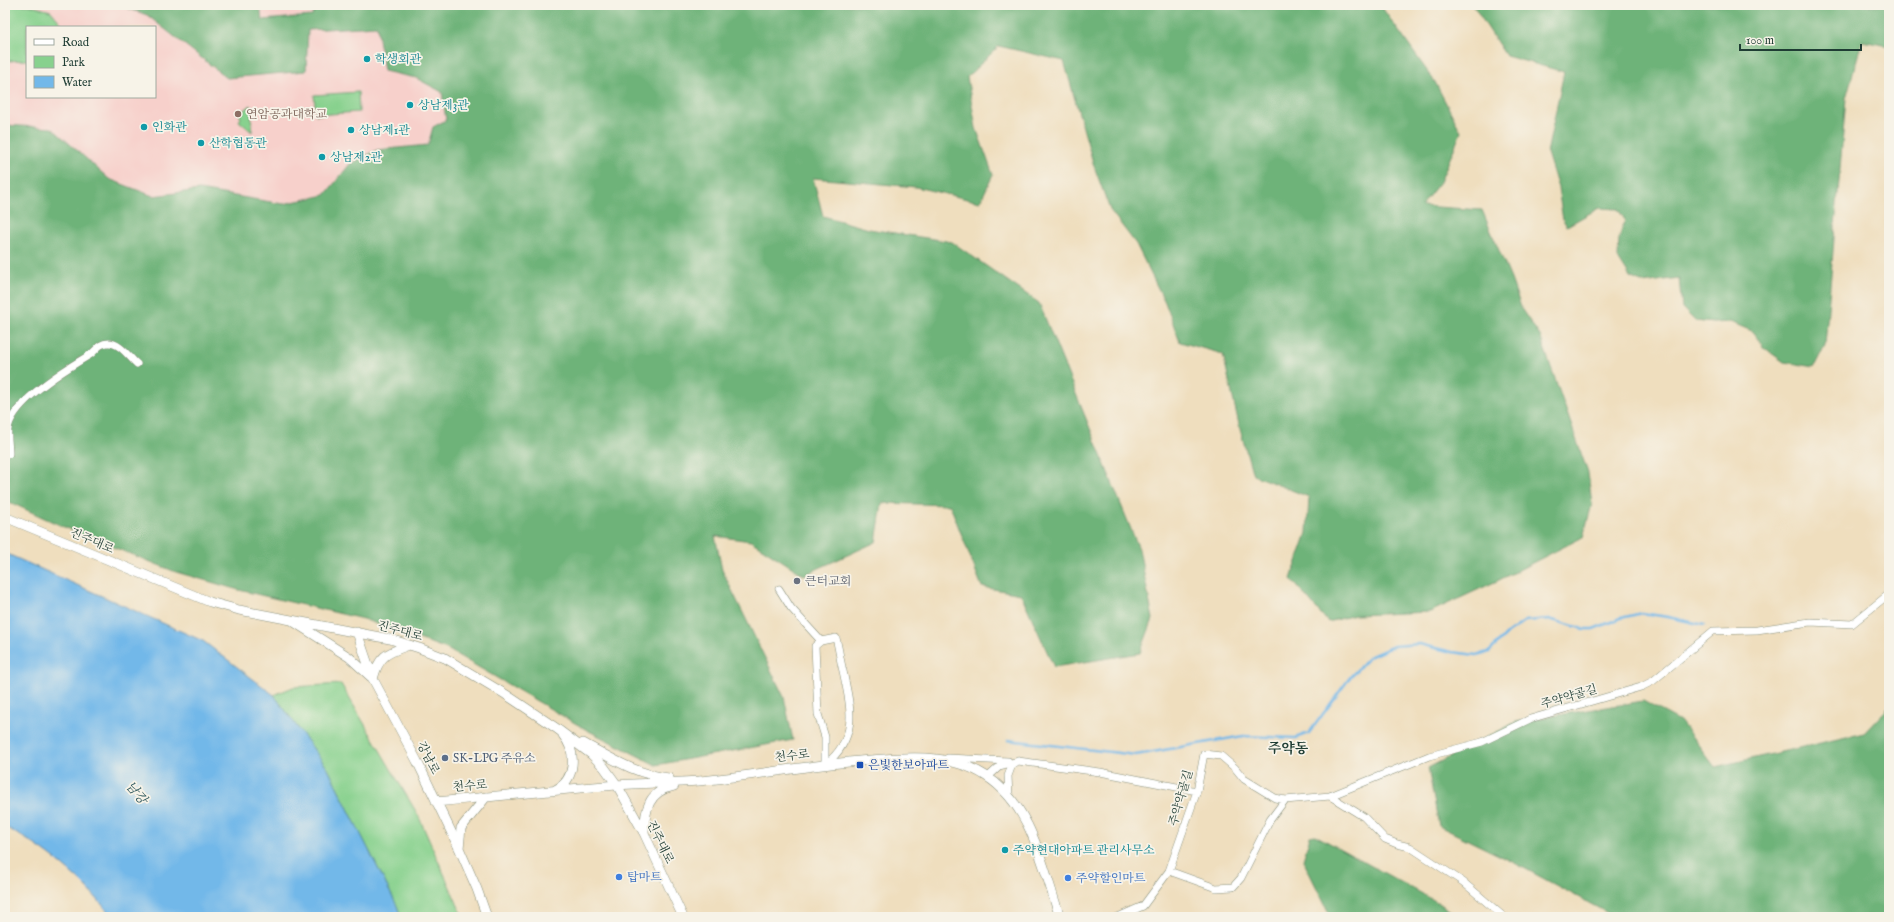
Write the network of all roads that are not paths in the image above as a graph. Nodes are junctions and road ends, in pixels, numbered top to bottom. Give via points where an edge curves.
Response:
1 (137, 364) dead end
2 (5, 456) edge
3 (5, 517) edge
4 (779, 590) dead end
5 (1889, 594) edge
6 (289, 619) junction
7 (357, 632) junction
8 (821, 641) junction
9 (409, 645) junction
10 (373, 679) junction
11 (556, 728) junction
12 (903, 757) junction
13 (1018, 761) junction
14 (826, 765) junction
15 (988, 777) junction
16 (699, 781) junction
17 (617, 785) junction
18 (552, 791) junction
19 (1197, 791) junction
20 (1330, 796) junction
21 (486, 797) junction
22 (1009, 797) junction
23 (1285, 800) junction
24 (436, 802) junction
25 (644, 833) junction
26 (459, 848) junction
27 (1169, 871) junction
28 (487, 917) edge
29 (683, 917) edge
30 (1060, 917) edge
31 (1118, 917) edge
32 (1504, 917) edge

1 - 2 street via 119,346 109,342 101,344 92,354 36,390 17,411 8,428 9,454
3 - 6 street, 진주대로 via 210,602
4 - 8 street via 791,608
5 - 20 street, 주약약골길 via 1852,624 1810,622 1757,630 1713,631 1653,681 1641,687 1530,720 1482,742 1429,756
6 - 7 street, 진주대로
6 - 10 street via 349,657
7 - 9 street, 진주대로
7 - 10 street, 강남로
8 - 14 street via 815,646 818,714 825,737
8 - 14 street via 836,638 851,718 849,731 838,755
9 - 10 street via 383,656 376,666
9 - 11 street, 진주대로 via 445,658
10 - 24 street, 강남로
11 - 16 street via 643,773
11 - 17 street, 진주대로 via 592,755
11 - 18 street via 567,740 572,762 567,781
12 - 13 street
12 - 14 street, 천수로
12 - 15 street, 천수로 via 949,761
13 - 15 street via 1000,766
13 - 19 street via 1100,772
13 - 22 street via 1012,765 1008,776
14 - 16 street, 천수로
15 - 22 street, 천수로
16 - 17 street, 천수로
16 - 25 street via 664,788 655,795 648,804
17 - 18 street, 천수로
17 - 25 street, 진주대로
18 - 21 street, 천수로
19 - 23 street, 주약약골길 via 1204,754 1220,756 1244,779 1275,798
19 - 27 street, 주약약골길
20 - 23 street, 주약약골길
20 - 32 street via 1364,818 1385,839 1410,847 1463,882
21 - 24 street, 천수로
21 - 26 street via 461,828
22 - 30 street, 천수로 via 1031,832
23 - 27 street via 1270,820 1241,878 1233,886 1216,888
24 - 26 street, 강남로
25 - 29 street, 진주대로
26 - 28 street, 강남로
27 - 31 street, 주약약골길 via 1143,906

